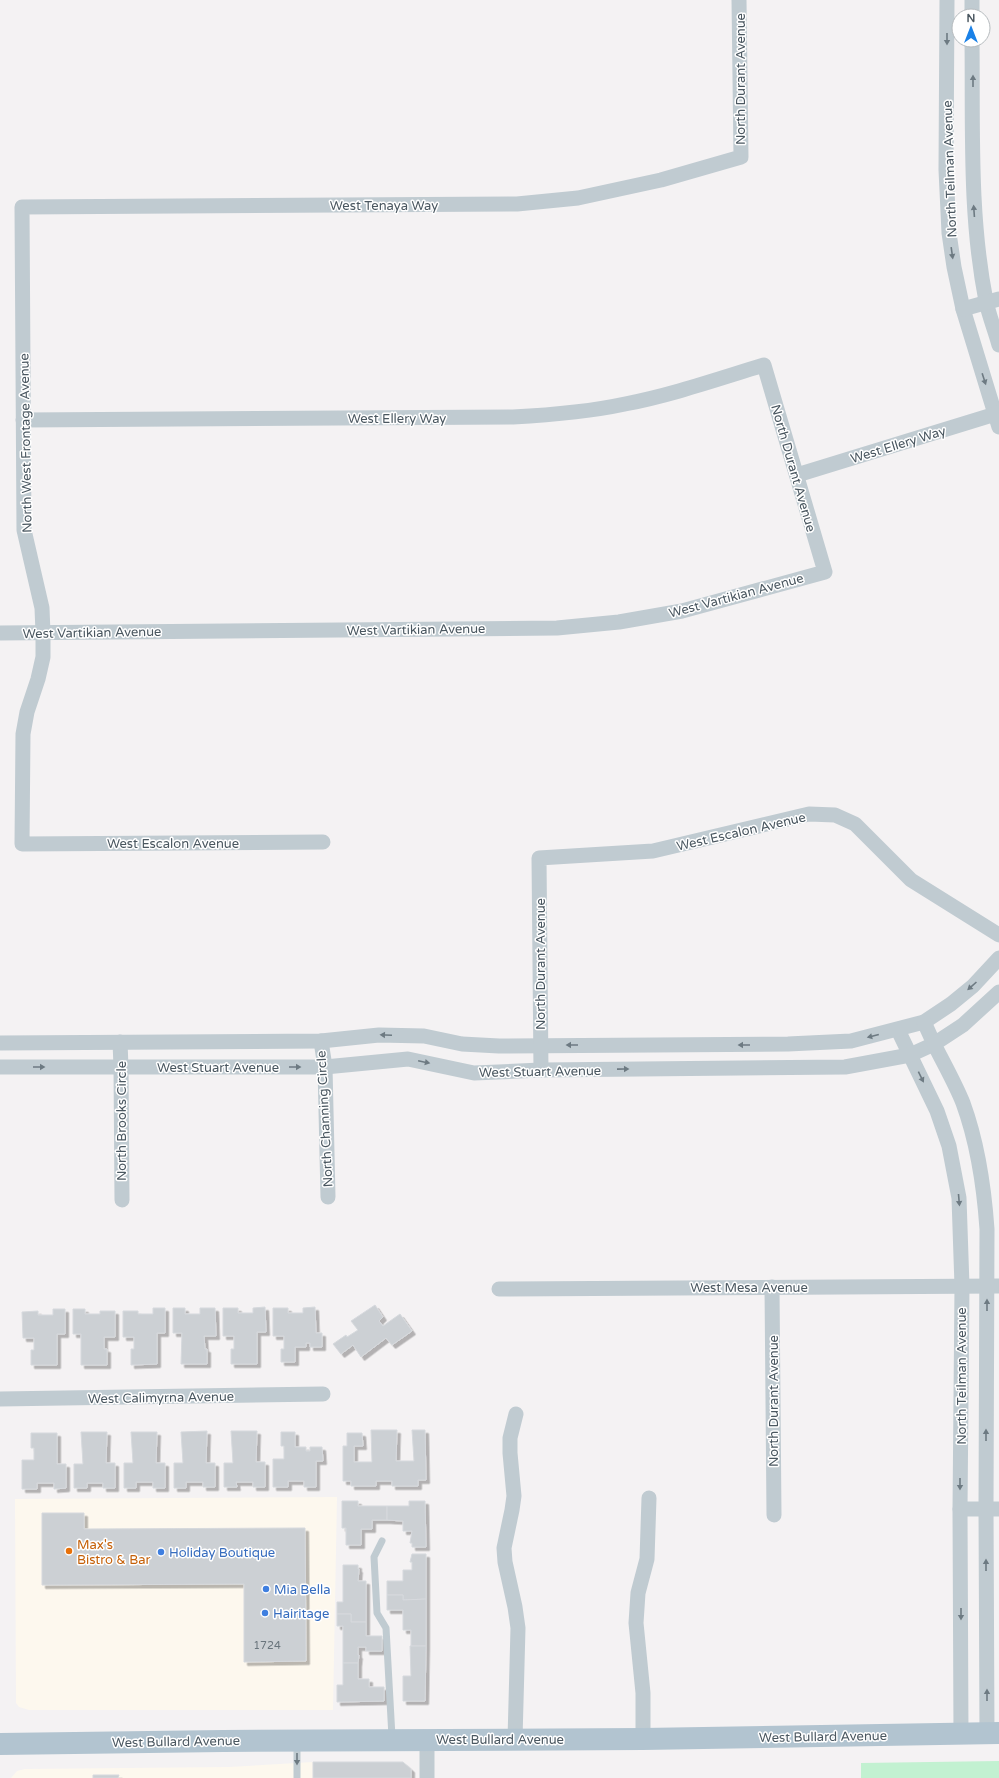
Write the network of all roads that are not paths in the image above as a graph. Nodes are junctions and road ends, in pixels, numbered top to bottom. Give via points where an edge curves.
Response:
1 (739, 0) edge
2 (947, 0) edge
3 (972, 48) edge
4 (741, 157) joint
5 (22, 207) joint
6 (992, 301) edge
7 (963, 309) junction
8 (999, 345) edge
9 (764, 365) joint
10 (998, 418) edge
11 (23, 420) junction
12 (797, 475) junction
13 (824, 572) joint
14 (0, 633) edge
15 (43, 633) junction
16 (323, 842) dead end
17 (22, 844) joint
18 (539, 858) joint
19 (999, 935) edge
20 (999, 958) edge
21 (999, 992) edge
22 (924, 1022) junction
23 (898, 1030) junction
24 (321, 1041) junction
25 (120, 1042) junction
26 (0, 1043) edge
27 (934, 1044) junction
28 (541, 1046) junction
29 (910, 1055) junction
30 (0, 1067) edge
31 (122, 1067) junction
32 (325, 1067) junction
33 (541, 1070) junction
34 (328, 1197) dead end
35 (122, 1200) dead end
36 (962, 1286) junction
37 (993, 1286) edge
38 (772, 1287) junction
39 (499, 1289) dead end
40 (323, 1394) dead end
41 (0, 1399) edge
42 (516, 1414) dead end
43 (649, 1498) dead end
44 (960, 1509) junction
45 (992, 1509) edge
46 (774, 1515) dead end
47 (382, 1541) dead end
48 (961, 1734) junction
49 (993, 1734) edge
50 (427, 1739) junction
51 (515, 1739) junction
52 (643, 1739) junction
53 (297, 1740) junction
54 (392, 1740) junction
55 (0, 1744) edge
56 (297, 1778) edge
57 (427, 1778) edge

1 - 4 street, North Durant Avenue
2 -> 7 street, North Teilman Avenue via 946,170 949,233
6 -> 3 street, North Teilman Avenue via 977,246 973,201
4 - 5 street, West Tenaya Way via 661,180 599,194 517,204
5 - 11 street, North West Frontage Avenue
6 - 7 street
6 - 8 street, North Teilman Avenue
7 -> 10 street, North Teilman Avenue
9 - 11 street, West Ellery Way via 626,404 529,416
9 - 12 street, North Durant Avenue
10 - 12 street, West Ellery Way
11 - 15 street, North West Frontage Avenue via 24,530 42,608
12 - 13 street, North Durant Avenue
13 - 15 street, West Vartikian Avenue via 682,611 619,622 557,628
14 - 15 street, West Vartikian Avenue
15 - 17 street, North West Frontage Avenue via 43,657 23,734
16 - 17 street, West Escalon Avenue
18 - 19 street, West Escalon Avenue via 653,851 809,814 835,814 855,824 911,880
18 - 28 street, North Durant Avenue
20 -> 22 street via 973,986
21 - 27 street via 963,1025
22 - 23 street, West Stuart Avenue
22 - 27 street, North Teilman Avenue
23 -> 28 street, West Stuart Avenue via 852,1041 812,1043
23 - 29 street, North Teilman Avenue
24 - 25 street, West Stuart Avenue
28 -> 24 street, West Stuart Avenue via 462,1044 424,1036 379,1035
24 - 32 street, North Channing Circle
25 - 26 street, West Stuart Avenue
25 - 31 street, North Brooks Circle
27 - 29 street, West Stuart Avenue
27 - 37 street, North Teilman Avenue via 962,1102 974,1138 982,1172
28 - 33 street, North Durant Avenue
33 -> 29 street, West Stuart Avenue via 845,1067
29 -> 36 street, North Teilman Avenue via 937,1111 956,1176 961,1227
30 -> 31 street, West Stuart Avenue
31 -> 32 street, West Stuart Avenue
31 - 35 street, North Brooks Circle
32 -> 33 street, West Stuart Avenue via 408,1059 474,1073
32 - 34 street, North Channing Circle
36 - 37 street, West Mesa Avenue
36 - 38 street, West Mesa Avenue
36 -> 44 street, North Teilman Avenue
45 -> 37 street, North Teilman Avenue
38 - 39 street, West Mesa Avenue
38 - 46 street, North Durant Avenue
40 - 41 street, West Calimyrna Avenue
42 - 51 street via 510,1438 514,1496 504,1548 518,1628
43 - 52 street via 647,1559 638,1593 636,1623 643,1693
44 - 45 street
44 -> 48 street, North Teilman Avenue
49 -> 45 street, North Teilman Avenue
47 - 54 lane via 374,1557 376,1613 386,1628
48 - 49 main road, West Bullard Avenue
48 - 52 main road, West Bullard Avenue
50 - 51 main road, West Bullard Avenue
50 - 54 main road, West Bullard Avenue
50 - 57 street
51 - 52 main road, West Bullard Avenue
53 - 54 main road, West Bullard Avenue
53 - 55 main road, West Bullard Avenue
53 -> 56 lane

